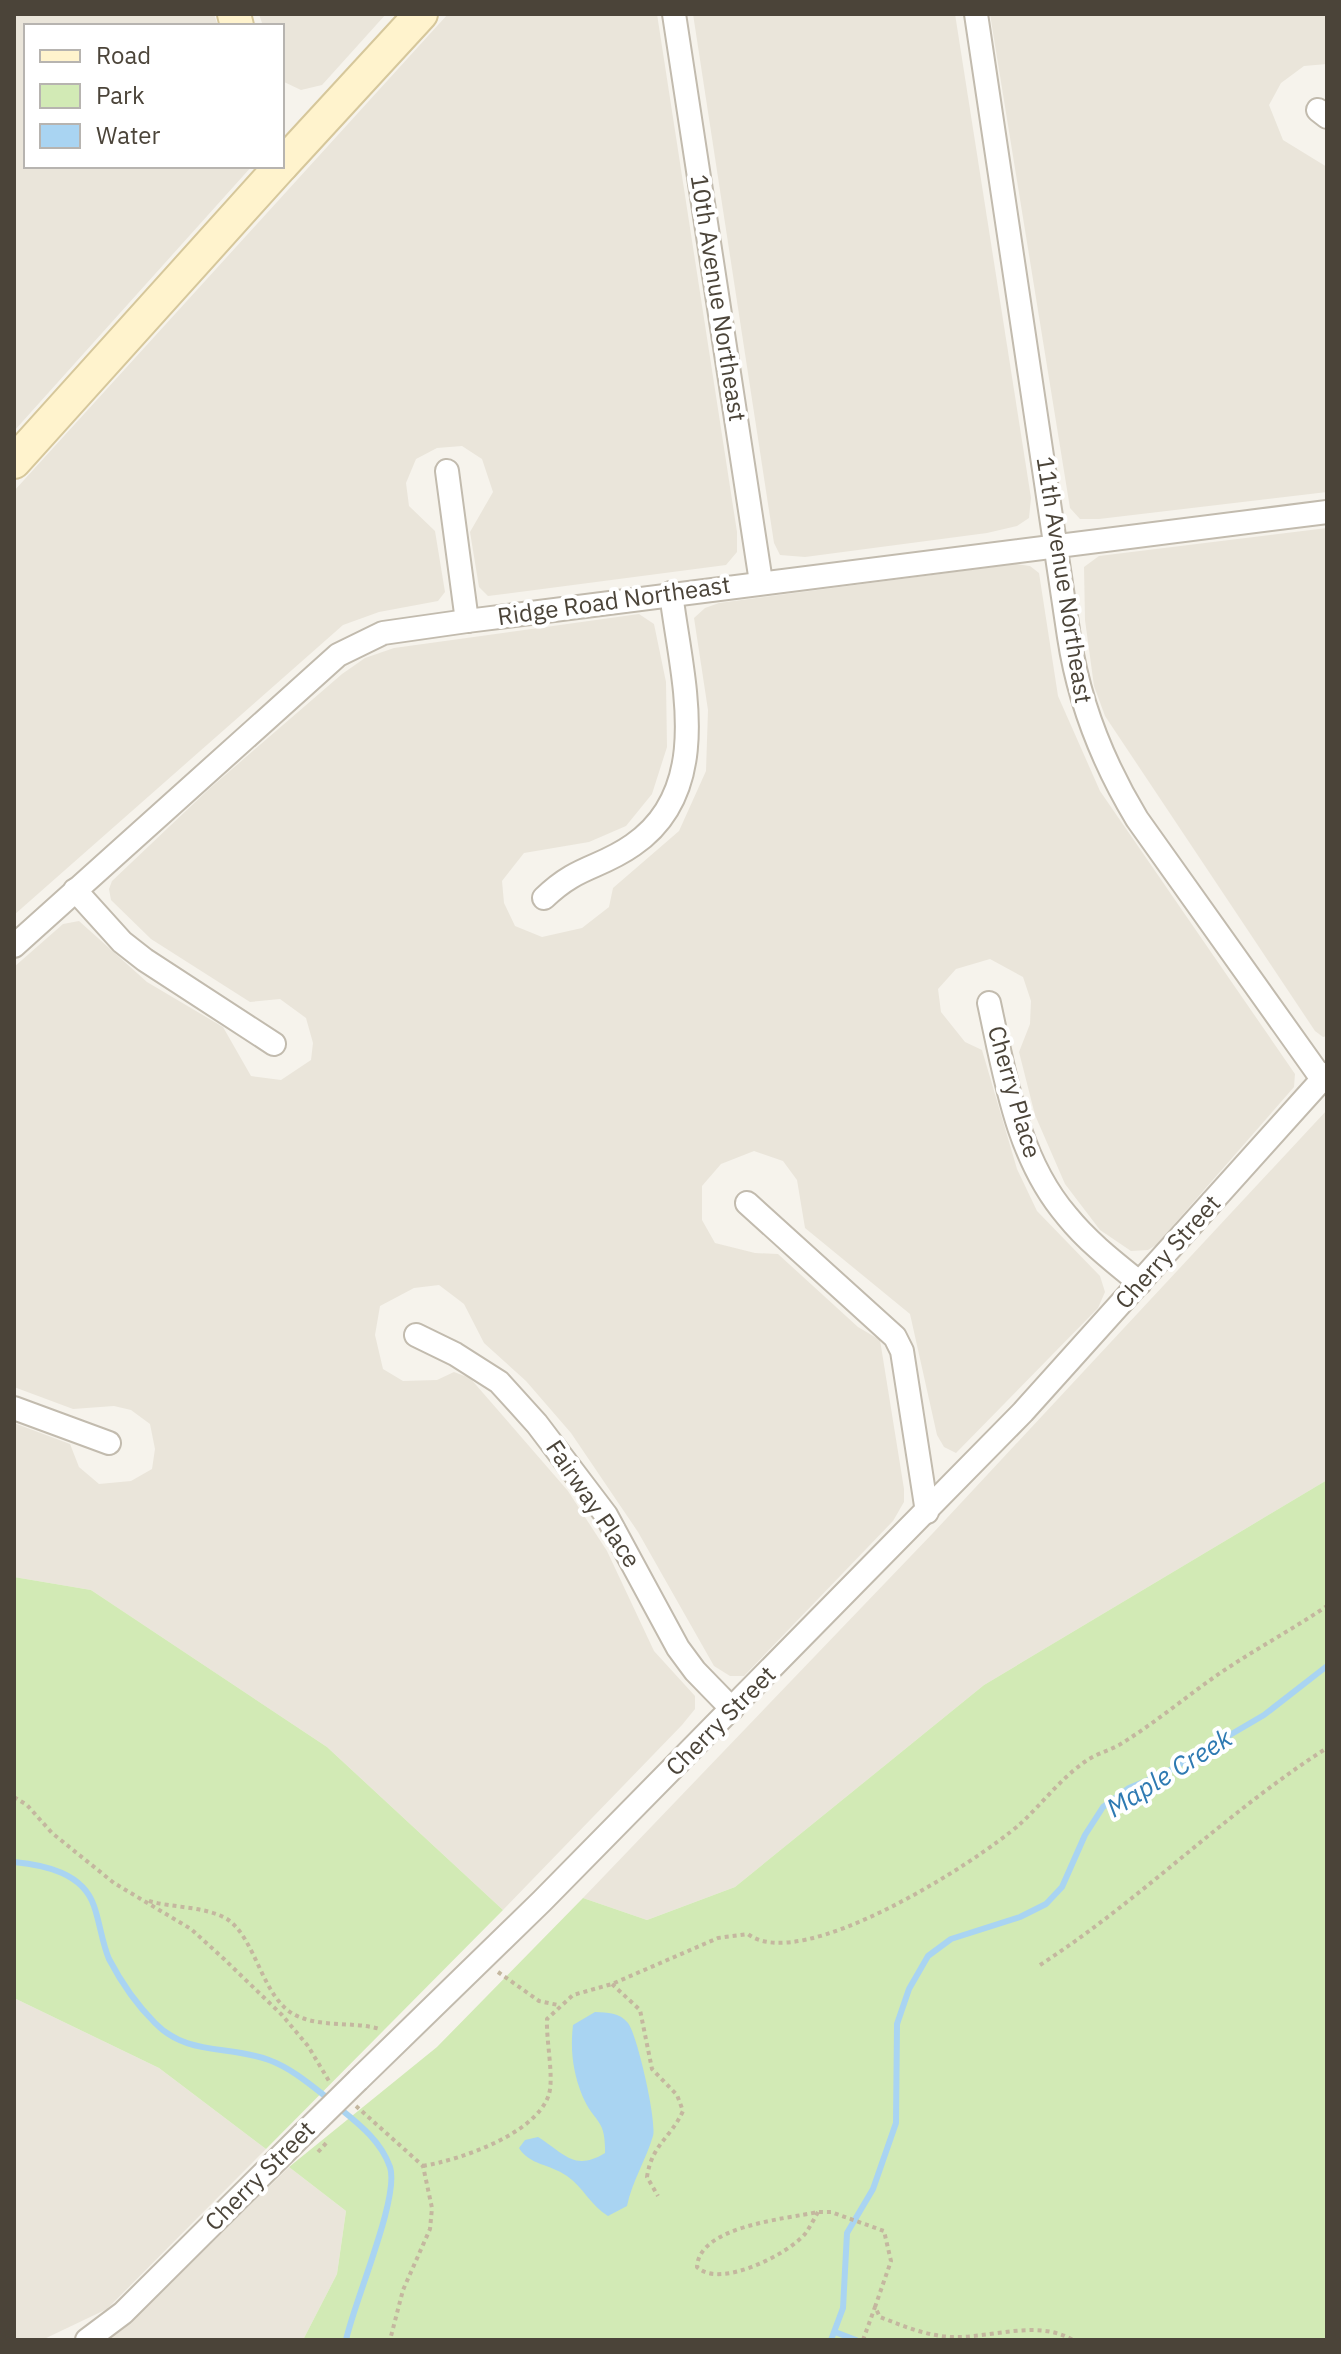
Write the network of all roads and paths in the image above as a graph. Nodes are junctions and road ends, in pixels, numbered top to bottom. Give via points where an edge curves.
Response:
1 (421, 14) edge
2 (674, 14) edge
3 (976, 14) edge
4 (286, 152) edge
5 (272, 168) edge
6 (14, 462) edge
7 (447, 471) dead end
8 (1327, 512) edge
9 (1058, 545) junction
10 (761, 582) junction
11 (671, 593) junction
12 (467, 621) junction
13 (75, 890) junction
14 (544, 898) dead end
15 (14, 946) edge
16 (989, 1003) dead end
17 (274, 1044) dead end
18 (1325, 1076) edge
19 (747, 1203) dead end
20 (1140, 1283) junction
21 (416, 1335) dead end
22 (14, 1408) edge
23 (109, 1443) dead end
24 (927, 1512) junction
25 (1327, 1606) edge
26 (732, 1709) junction
27 (1327, 1748) edge
28 (14, 1797) edge
29 (135, 1897) junction
30 (481, 1959) junction
31 (1040, 1965) dead end
32 (612, 1984) junction
33 (558, 2005) junction
34 (397, 2041) junction
35 (336, 2088) dead end
36 (352, 2089) junction
37 (423, 2166) junction
38 (658, 2196) dead end
39 (818, 2212) junction
40 (875, 2307) junction
41 (87, 2340) edge
42 (390, 2340) edge
43 (863, 2340) edge
44 (1073, 2340) edge

1 - 4 main road
2 - 10 street, 10th Avenue Northeast
3 - 9 street, 11th Avenue Northeast
5 - 6 main road
7 - 12 street
8 - 9 street, Ridge Road Northeast
9 - 10 street, Ridge Road Northeast
9 - 18 street, 11th Avenue Northeast via 1080,692 1115,783
10 - 11 street, Ridge Road Northeast
11 - 12 street, Ridge Road Northeast
11 - 14 street via 688,738 680,785 660,819 633,846 565,878
12 - 13 street, Ridge Road Northeast via 383,633 338,655
13 - 15 street, Ridge Road Northeast
13 - 17 street via 145,960
16 - 20 street, Cherry Place via 1015,1115 1044,1183 1090,1241
18 - 20 street, Cherry Street
19 - 24 street via 895,1337 902,1351
20 - 24 street, Cherry Street
21 - 26 street, Fairway Place via 499,1382 537,1424 606,1515 678,1648
22 - 23 street
24 - 26 street, Cherry Street
25 - 32 path via 1085,1762 963,1867 875,1916 829,1934 783,1943 755,1940 748,1934 718,1938
26 - 30 street, Cherry Street
27 - 31 path via 1285,1774 1167,1872
28 - 29 path
29 - 34 path via 227,1919 242,1932 251,1956 291,2013 363,2024
29 - 35 path via 191,1929 224,1959 282,2015
30 - 33 path via 539,2001
30 - 34 street, Cherry Street
32 - 33 path
32 - 38 path via 640,2010 652,2069 677,2095 683,2111 650,2156 647,2177
33 - 37 path via 547,2019 550,2093 539,2111 487,2147
34 - 36 street, Cherry Street
36 - 37 path
36 - 41 street, Cherry Street, bridge via 123,2313
37 - 42 path via 432,2208 430,2229 403,2290
39 - 39 path via 730,2231 705,2245 697,2267 704,2274 719,2275 767,2260 805,2234
39 - 40 path via 884,2231 891,2261
40 - 43 path
40 - 44 path via 880,2317 951,2337 1048,2328

